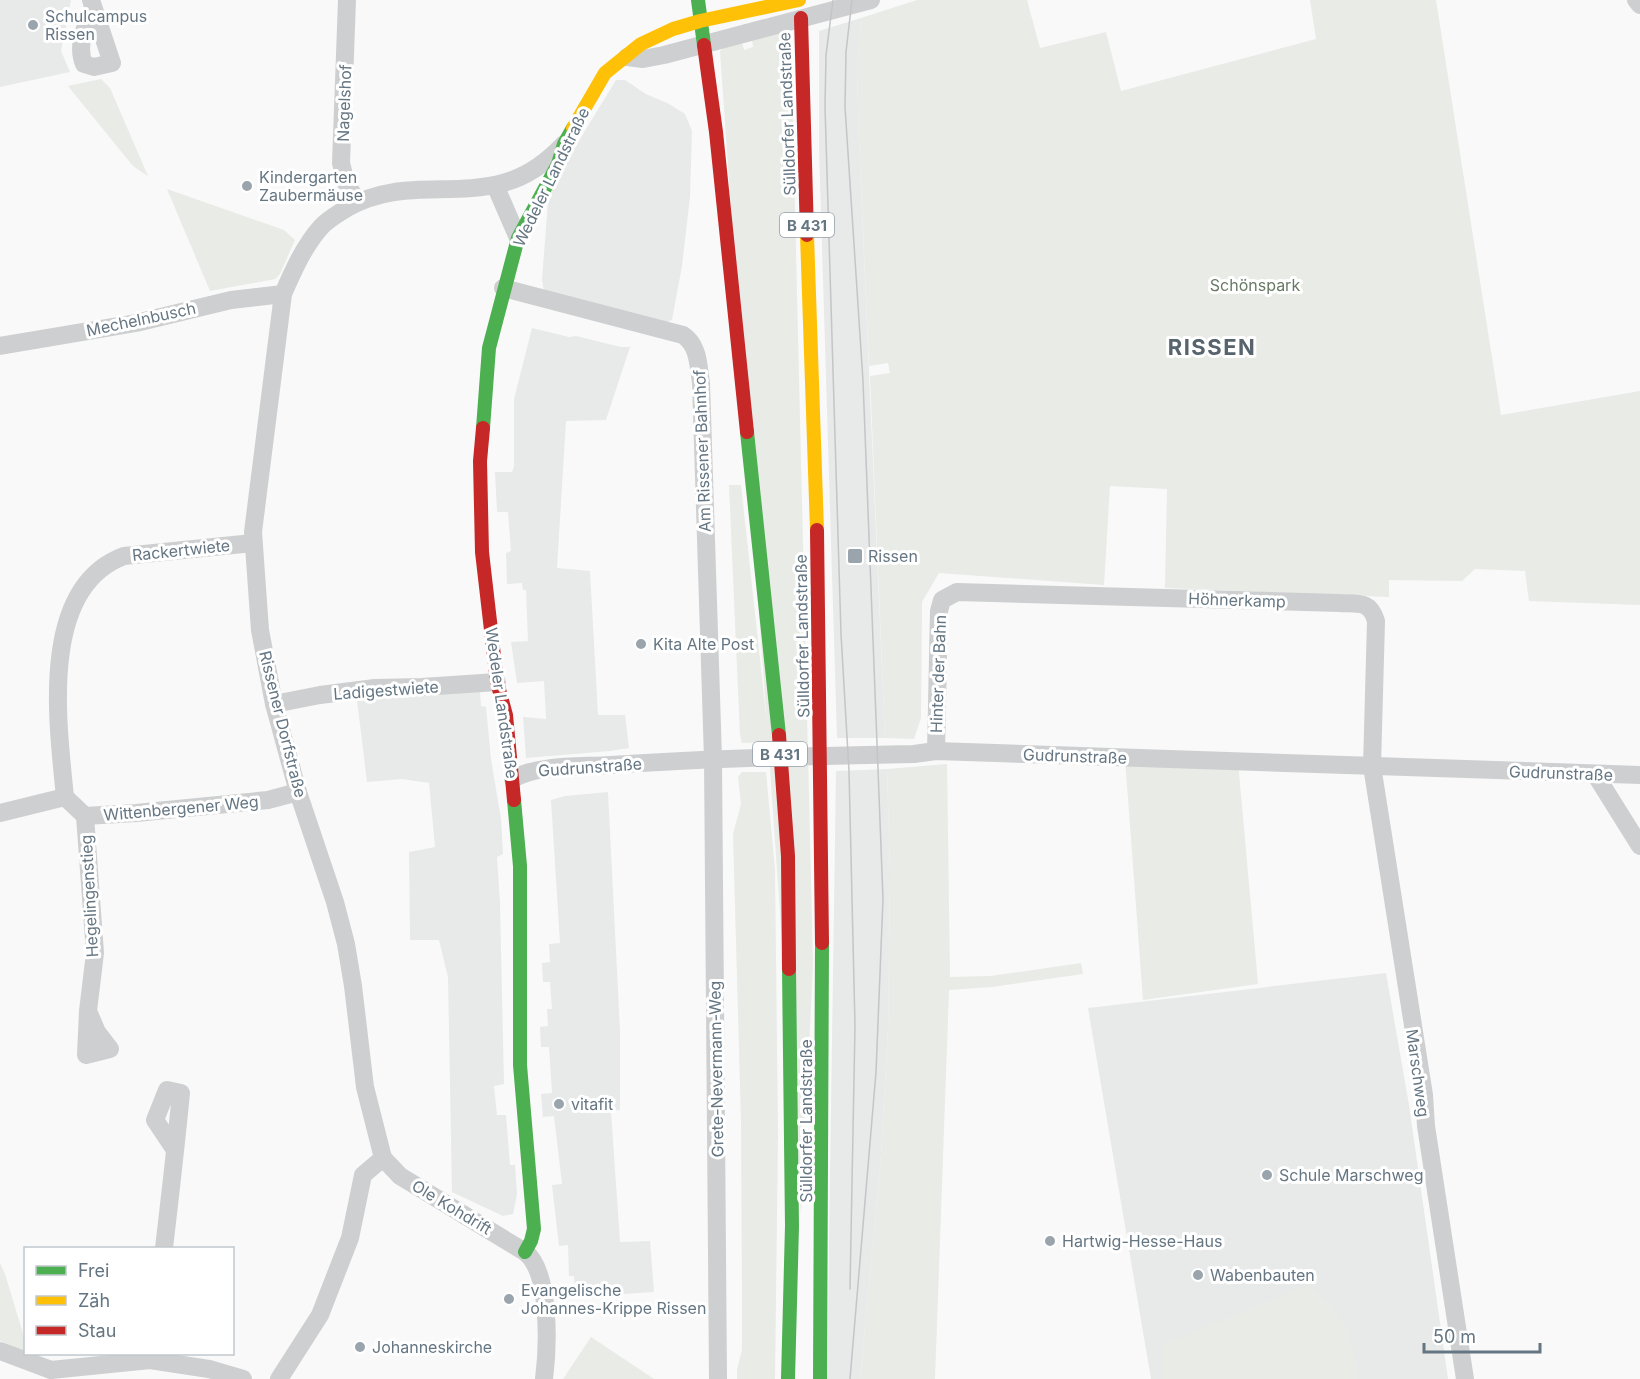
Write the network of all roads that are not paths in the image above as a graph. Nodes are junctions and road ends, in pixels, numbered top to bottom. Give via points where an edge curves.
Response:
1 (346, 0) edge
2 (698, 0) edge
3 (1636, 0) edge
4 (867, 1) edge
5 (1640, 5) edge
6 (801, 6) edge
7 (700, 21) junction
8 (704, 45) junction
9 (627, 57) junction
10 (564, 144) junction
11 (495, 185) junction
12 (358, 202) junction
13 (518, 238) junction
14 (503, 288) junction
15 (283, 294) junction
16 (0, 346) edge
17 (253, 543) junction
18 (945, 598) joint
19 (497, 681) junction
20 (274, 704) junction
21 (936, 751) junction
22 (713, 758) junction
23 (1372, 766) junction
24 (1594, 774) junction
25 (1640, 775) edge
26 (513, 779) junction
27 (298, 792) junction
28 (65, 797) junction
29 (0, 813) edge
30 (85, 816) junction
31 (1640, 846) edge
32 (88, 1011) dead end
33 (175, 1150) dead end
34 (383, 1158) junction
35 (164, 1247) edge
36 (525, 1252) junction
37 (0, 1351) edge
38 (150, 1357) edge
39 (243, 1379) edge
40 (279, 1379) edge
41 (544, 1379) edge
42 (718, 1379) edge
43 (788, 1379) edge
44 (820, 1379) edge
45 (1465, 1379) edge

1 - 12 street, Nagelshof via 341,163 346,183
2 - 7 main road, B 431
3 - 5 street
4 - 6 street via 821,13
6 - 7 main road, Wedeler Landstraße
6 - 8 street
6 - 44 main road, Sülldorfer Landstraße / B 431 via 822,783
7 - 8 main road, Sülldorfer Landstraße / B 431
7 - 9 main road, Wedeler Landstraße via 658,35
8 - 9 street via 643,59
8 - 43 main road, Sülldorfer Landstraße / B 431 via 779,739 788,856 792,1192
9 - 10 main road, Wedeler Landstraße via 605,73
10 - 11 street, Rissener Dorfstraße via 526,174
10 - 13 main road, Wedeler Landstraße via 558,164
11 - 12 street, Rissener Dorfstraße via 412,189
11 - 13 street
12 - 15 street, Rissener Dorfstraße via 321,226 296,264
13 - 14 main road, Wedeler Landstraße
14 - 19 main road, Wedeler Landstraße via 489,348 480,460 482,552
14 - 22 street, Am Rissener Bahnhof via 683,335 694,346 701,383
15 - 16 street, Mechelnbusch via 231,300 136,323
15 - 17 street, Rissener Dorfstraße
17 - 20 street, Rissener Dorfstraße via 260,630
17 - 28 street, Rackertwiete via 124,556 108,562 83,587 66,626 57,698
18 - 21 street, Hinter der Bahn via 938,619
18 - 23 street, Höhnerkamp via 964,591 1365,604 1376,621
19 - 20 street, Ladigestwiete via 375,688
19 - 26 main road, Wedeler Landstraße via 506,715
20 - 27 street, Rissener Dorfstraße
21 - 22 street, Gudrunstraße
21 - 23 street, Gudrunstraße
22 - 26 street, Gudrunstraße via 535,771
22 - 42 street, Grete-Nevermann-Weg
23 - 24 street, Gudrunstraße
23 - 45 street, Marschweg
24 - 25 street, Gudrunstraße
24 - 31 street
26 - 36 main road, Wedeler Landstraße via 520,866 520,1065 534,1221 533,1236
27 - 30 street, Wittenbergener Weg via 268,800
27 - 34 street, Rissener Dorfstraße via 346,944 365,1087
28 - 29 street
28 - 30 street, Wittenbergener Weg
30 - 32 street, Hegelingenstieg via 95,952
33 - 35 street
34 - 36 street, Ole Kohdrift via 400,1176
34 - 40 street via 363,1175 350,1238 320,1315
36 - 41 street via 537,1268 543,1297 547,1342
37 - 38 street via 51,1370
38 - 39 street

